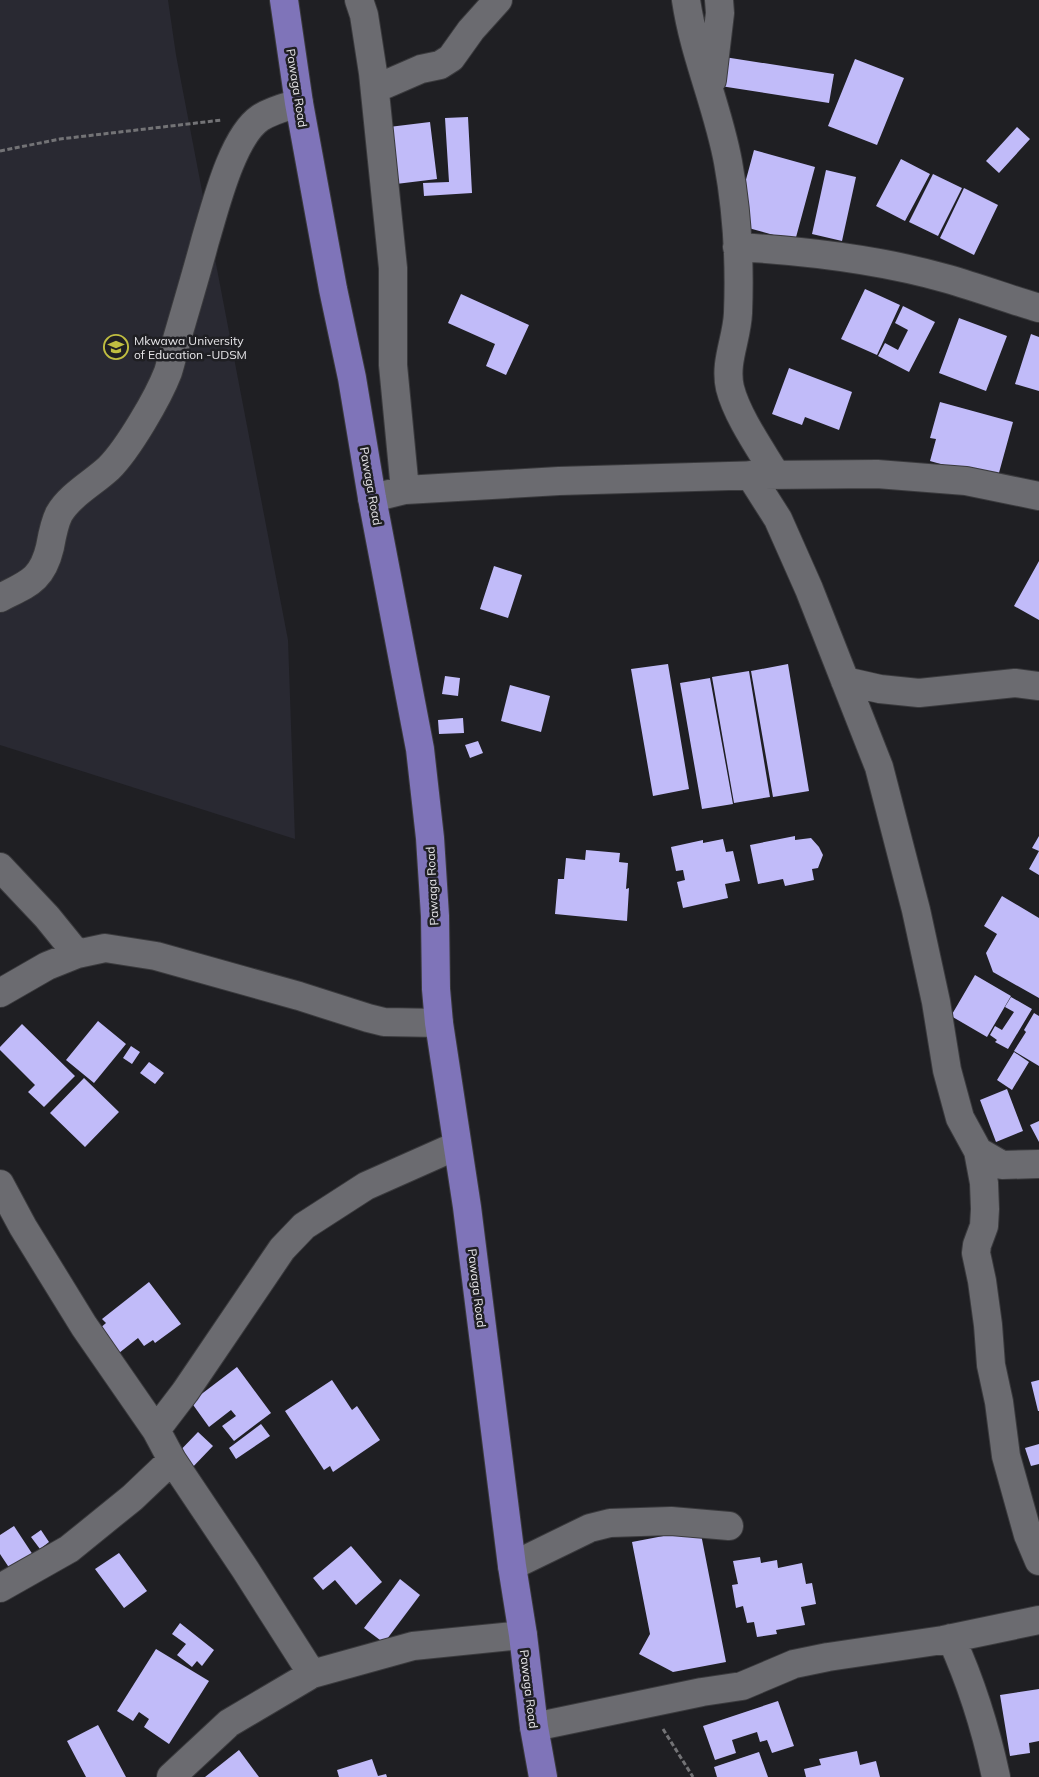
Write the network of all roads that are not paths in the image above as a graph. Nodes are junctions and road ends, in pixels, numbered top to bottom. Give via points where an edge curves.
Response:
1 (284, 0) edge
2 (359, 0) edge
3 (498, 0) edge
4 (686, 0) edge
5 (719, 0) edge
6 (375, 89) junction
7 (710, 93) junction
8 (299, 103) junction
9 (737, 247) junction
10 (1039, 308) edge
11 (750, 475) junction
12 (776, 475) junction
13 (405, 490) junction
14 (1039, 496) edge
15 (372, 498) junction
16 (0, 598) edge
17 (845, 681) junction
18 (1039, 686) edge
19 (0, 867) edge
20 (77, 954) junction
21 (0, 993) edge
22 (439, 1023) junction
23 (456, 1146) junction
24 (978, 1151) junction
25 (1039, 1164) edge
26 (0, 1184) edge
27 (156, 1430) junction
28 (172, 1460) junction
29 (730, 1526) dead end
30 (1039, 1561) edge
31 (512, 1566) junction
32 (0, 1588) edge
33 (1039, 1599) edge
34 (1032, 1622) edge
35 (523, 1635) junction
36 (951, 1638) junction
37 (312, 1674) junction
38 (534, 1727) junction
39 (171, 1777) edge
40 (543, 1777) edge
41 (996, 1777) edge

1 - 8 main road, Pawaga Road
2 - 6 street
3 - 6 street via 451,58
4 - 7 street
5 - 7 street
6 - 13 street via 393,268 393,365
7 - 9 street via 728,161
8 - 15 main road, Pawaga Road
8 - 16 street via 260,118 248,130 228,169 168,373 142,423 111,466 68,502 59,515 46,562 38,574 28,584
9 - 10 street via 790,250 886,265 947,279
9 - 12 street via 738,315 728,368 730,386 736,407
11 - 12 street
11 - 13 street
11 - 17 street via 778,519
12 - 14 street via 878,474 966,481
13 - 15 street
15 - 22 main road, Pawaga Road via 420,749 430,838
17 - 18 street via 919,693 1014,683
17 - 24 street via 879,767 916,910 947,1070 960,1118
19 - 20 street
20 - 21 street via 47,966
20 - 22 street via 105,948 156,956 384,1022
22 - 23 main road, Pawaga Road
23 - 27 street via 366,1186 304,1226 282,1249
23 - 31 main road, Pawaga Road via 467,1207
24 - 25 street via 1002,1165
24 - 30 street via 985,1209 976,1253 987,1316 991,1365 1006,1456 1028,1535
26 - 27 street via 84,1326
27 - 28 street
28 - 32 street via 132,1498 68,1549
28 - 37 street
29 - 31 street via 671,1521 610,1523 590,1528
31 - 35 main road, Pawaga Road
33 - 34 street
34 - 36 street
35 - 37 street via 414,1646
35 - 38 main road, Pawaga Road
36 - 38 street via 794,1664 742,1686
36 - 41 street via 977,1706
37 - 39 street via 229,1723
38 - 40 main road, Pawaga Road

